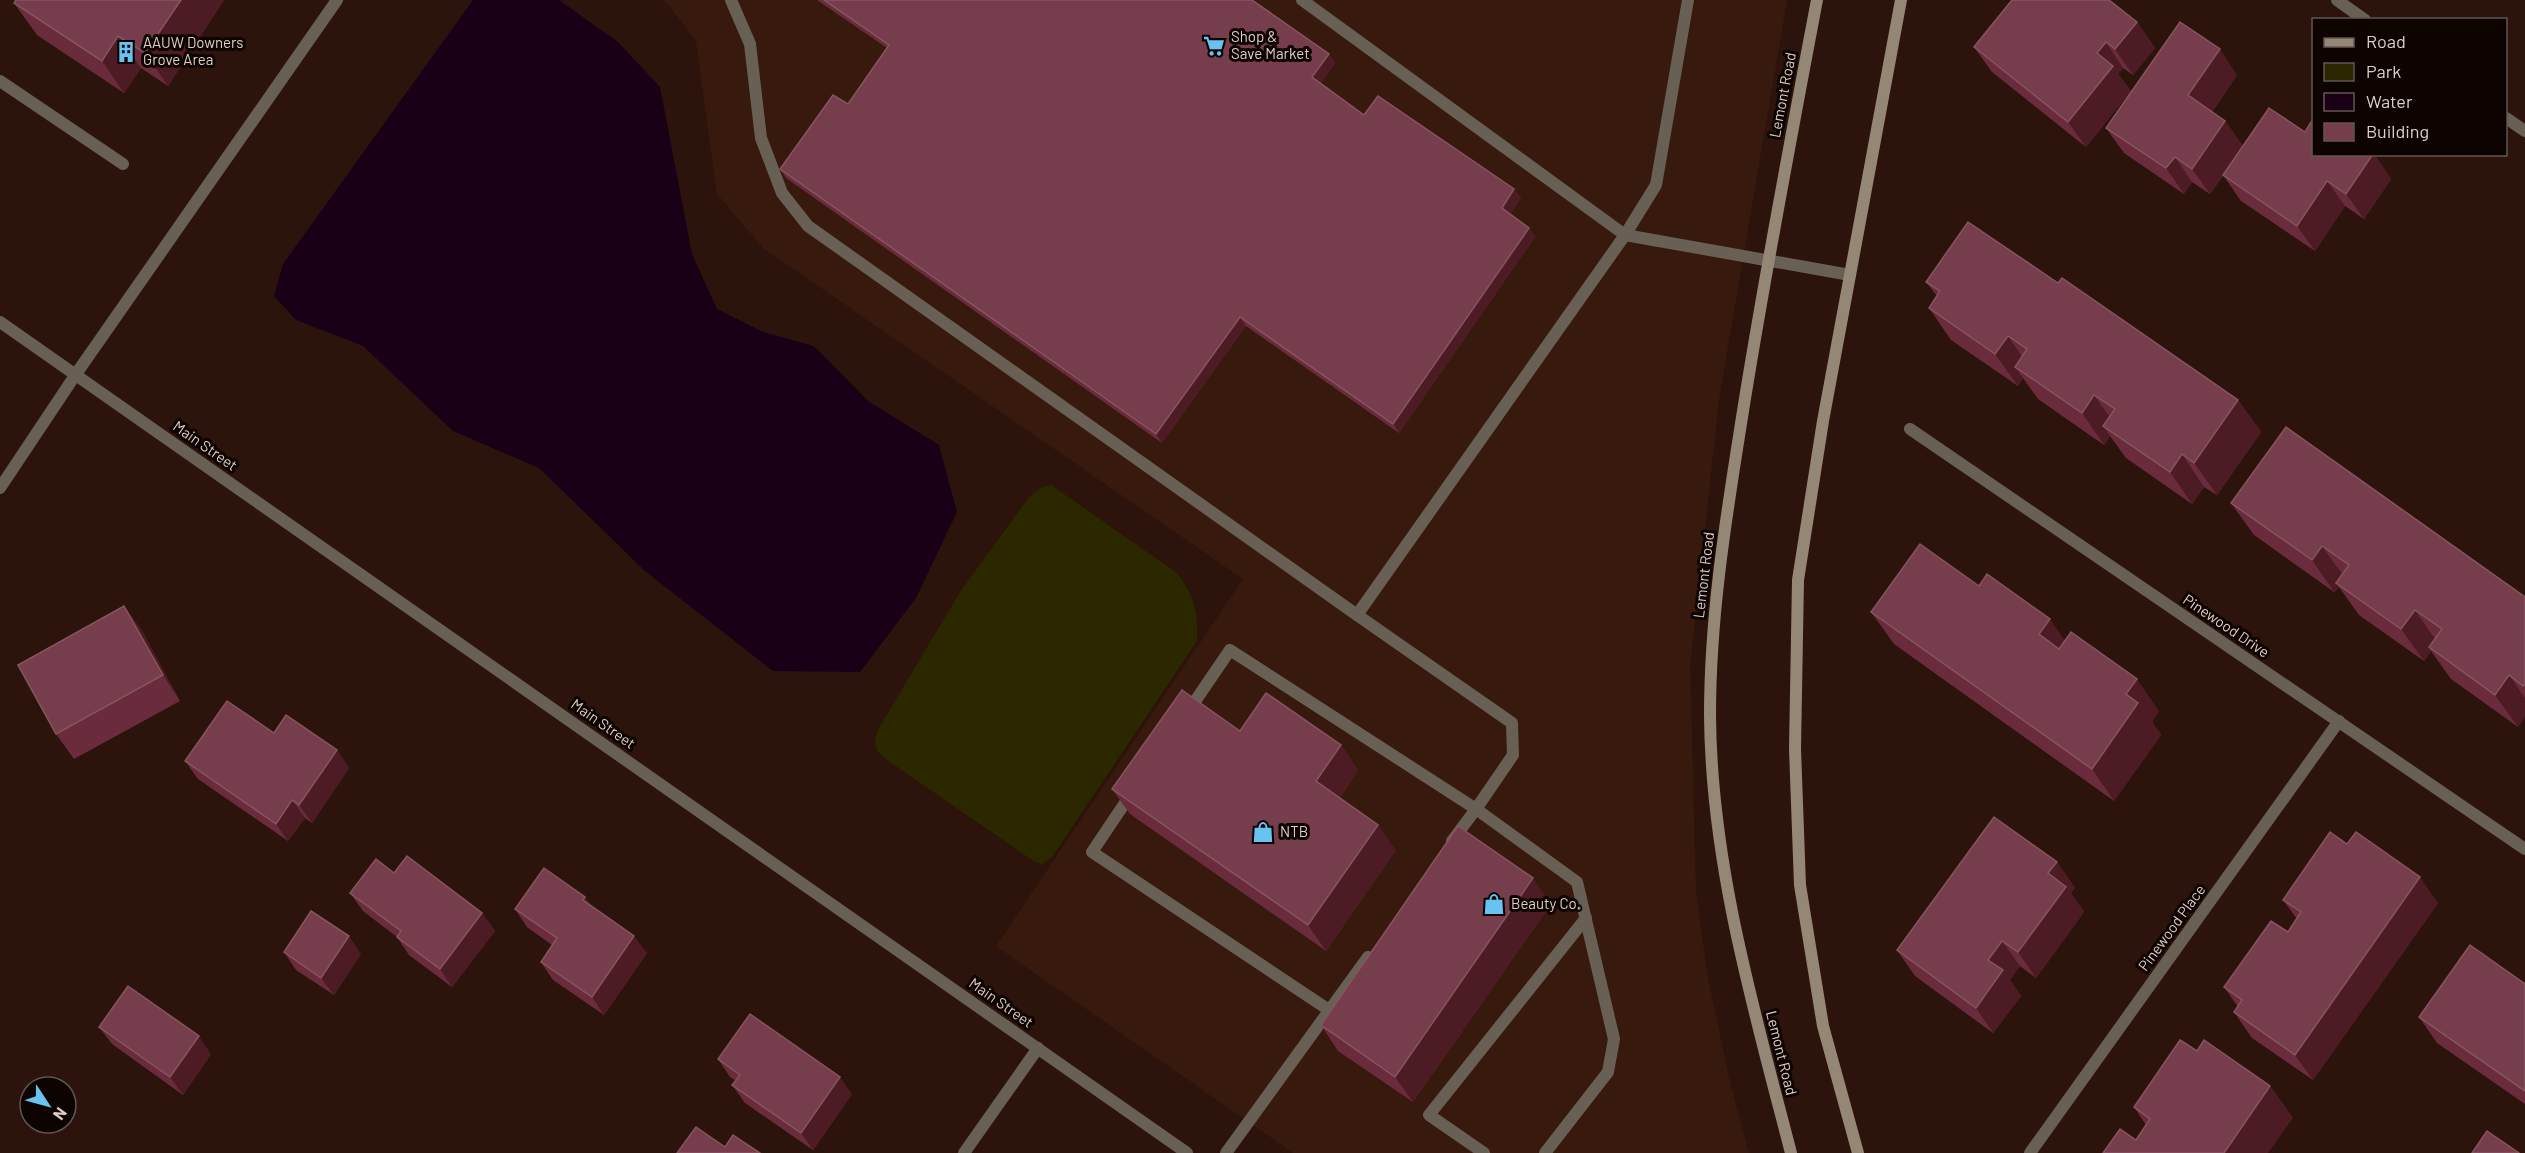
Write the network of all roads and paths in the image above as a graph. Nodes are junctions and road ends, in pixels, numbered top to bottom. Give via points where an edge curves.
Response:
1 (337, 0) edge
2 (731, 0) edge
3 (1302, 0) edge
4 (1688, 0) edge
5 (1817, 0) edge
6 (1901, 0) edge
7 (2337, 0) edge
8 (2362, 18) edge
9 (0, 81) edge
10 (2507, 119) edge
11 (2525, 131) edge
12 (123, 164) dead end
13 (1625, 235) junction
14 (1767, 261) junction
15 (1850, 275) junction
16 (0, 322) edge
17 (76, 374) junction
18 (1910, 429) dead end
19 (0, 488) edge
20 (1357, 615) junction
21 (2339, 721) junction
22 (1177, 727) edge
23 (1138, 784) edge
24 (1476, 809) junction
25 (1448, 848) edge
26 (2525, 849) edge
27 (1586, 918) junction
28 (1378, 943) edge
29 (1329, 1010) junction
30 (1038, 1048) junction
31 (964, 1153) edge
32 (1187, 1153) edge
33 (1226, 1153) edge
34 (1484, 1153) edge
35 (1545, 1153) edge
36 (1791, 1153) edge
37 (1858, 1153) edge
38 (2030, 1153) edge

1 - 17 street
2 - 20 street via 750,44 761,138 782,193 808,226
3 - 13 street
4 - 13 street via 1656,184
5 - 14 main road, Lemont Road
6 - 15 main road
7 - 8 street
9 - 12 street
10 - 11 street
13 - 14 street
13 - 20 street
14 - 15 street
14 - 36 main road, Lemont Road via 1714,606 1710,716 1718,838 1750,992
15 - 37 main road via 1798,580 1795,749 1802,897 1823,1026
16 - 17 street, Main Street
17 - 19 street
17 - 30 street, Main Street
18 - 21 street, Pinewood Drive
20 - 24 street via 1512,723 1514,755
21 - 26 street, Pinewood Drive
21 - 38 street, Pinewood Place
22 - 24 street via 1230,650
23 - 29 street via 1092,852
24 - 25 street
24 - 27 street via 1577,882
27 - 34 street via 1429,1115
27 - 35 street via 1614,1039 1608,1072
28 - 29 street
29 - 33 street
30 - 31 street
30 - 32 street, Main Street

